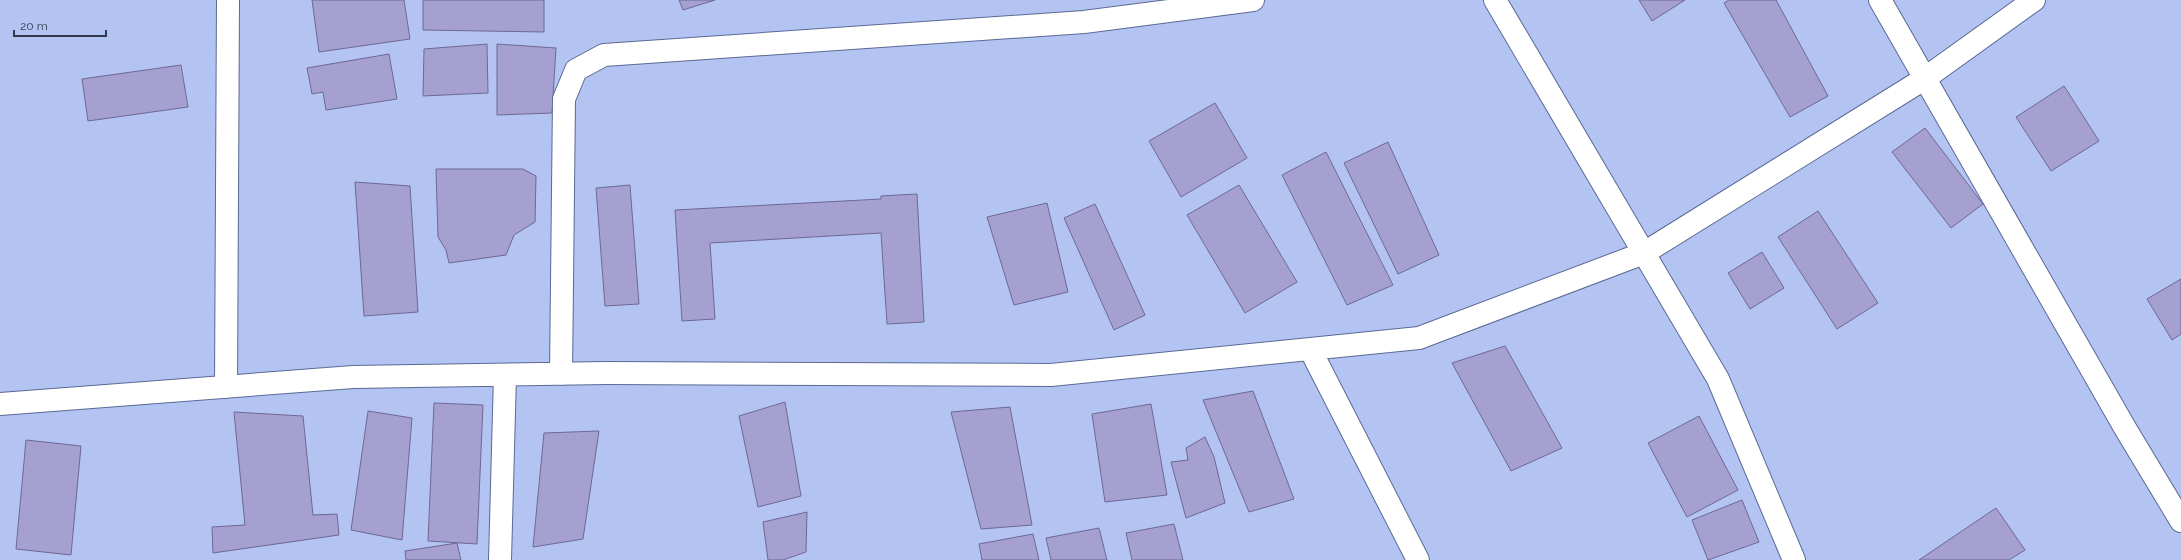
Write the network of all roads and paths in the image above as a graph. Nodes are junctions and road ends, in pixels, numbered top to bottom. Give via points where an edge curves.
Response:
1 (228, 0) edge
2 (1253, 0) edge
3 (1495, 0) edge
4 (1880, 0) edge
5 (2034, 0) edge
6 (1924, 79) junction
7 (1644, 253) junction
8 (1310, 349) junction
9 (561, 374) junction
10 (505, 375) junction
11 (226, 387) junction
12 (0, 404) edge
13 (2181, 521) edge
14 (500, 560) edge
15 (1418, 560) edge
16 (1794, 560) edge

1 - 11 street
2 - 9 street via 1084,22 604,55 576,70 564,99
3 - 7 street
4 - 6 street
5 - 6 street
6 - 7 street
6 - 13 street
7 - 8 street via 1420,338
7 - 16 street via 1718,379
8 - 9 street via 1051,375
8 - 15 street
9 - 10 street
10 - 11 street via 353,377
10 - 14 street
11 - 12 street

